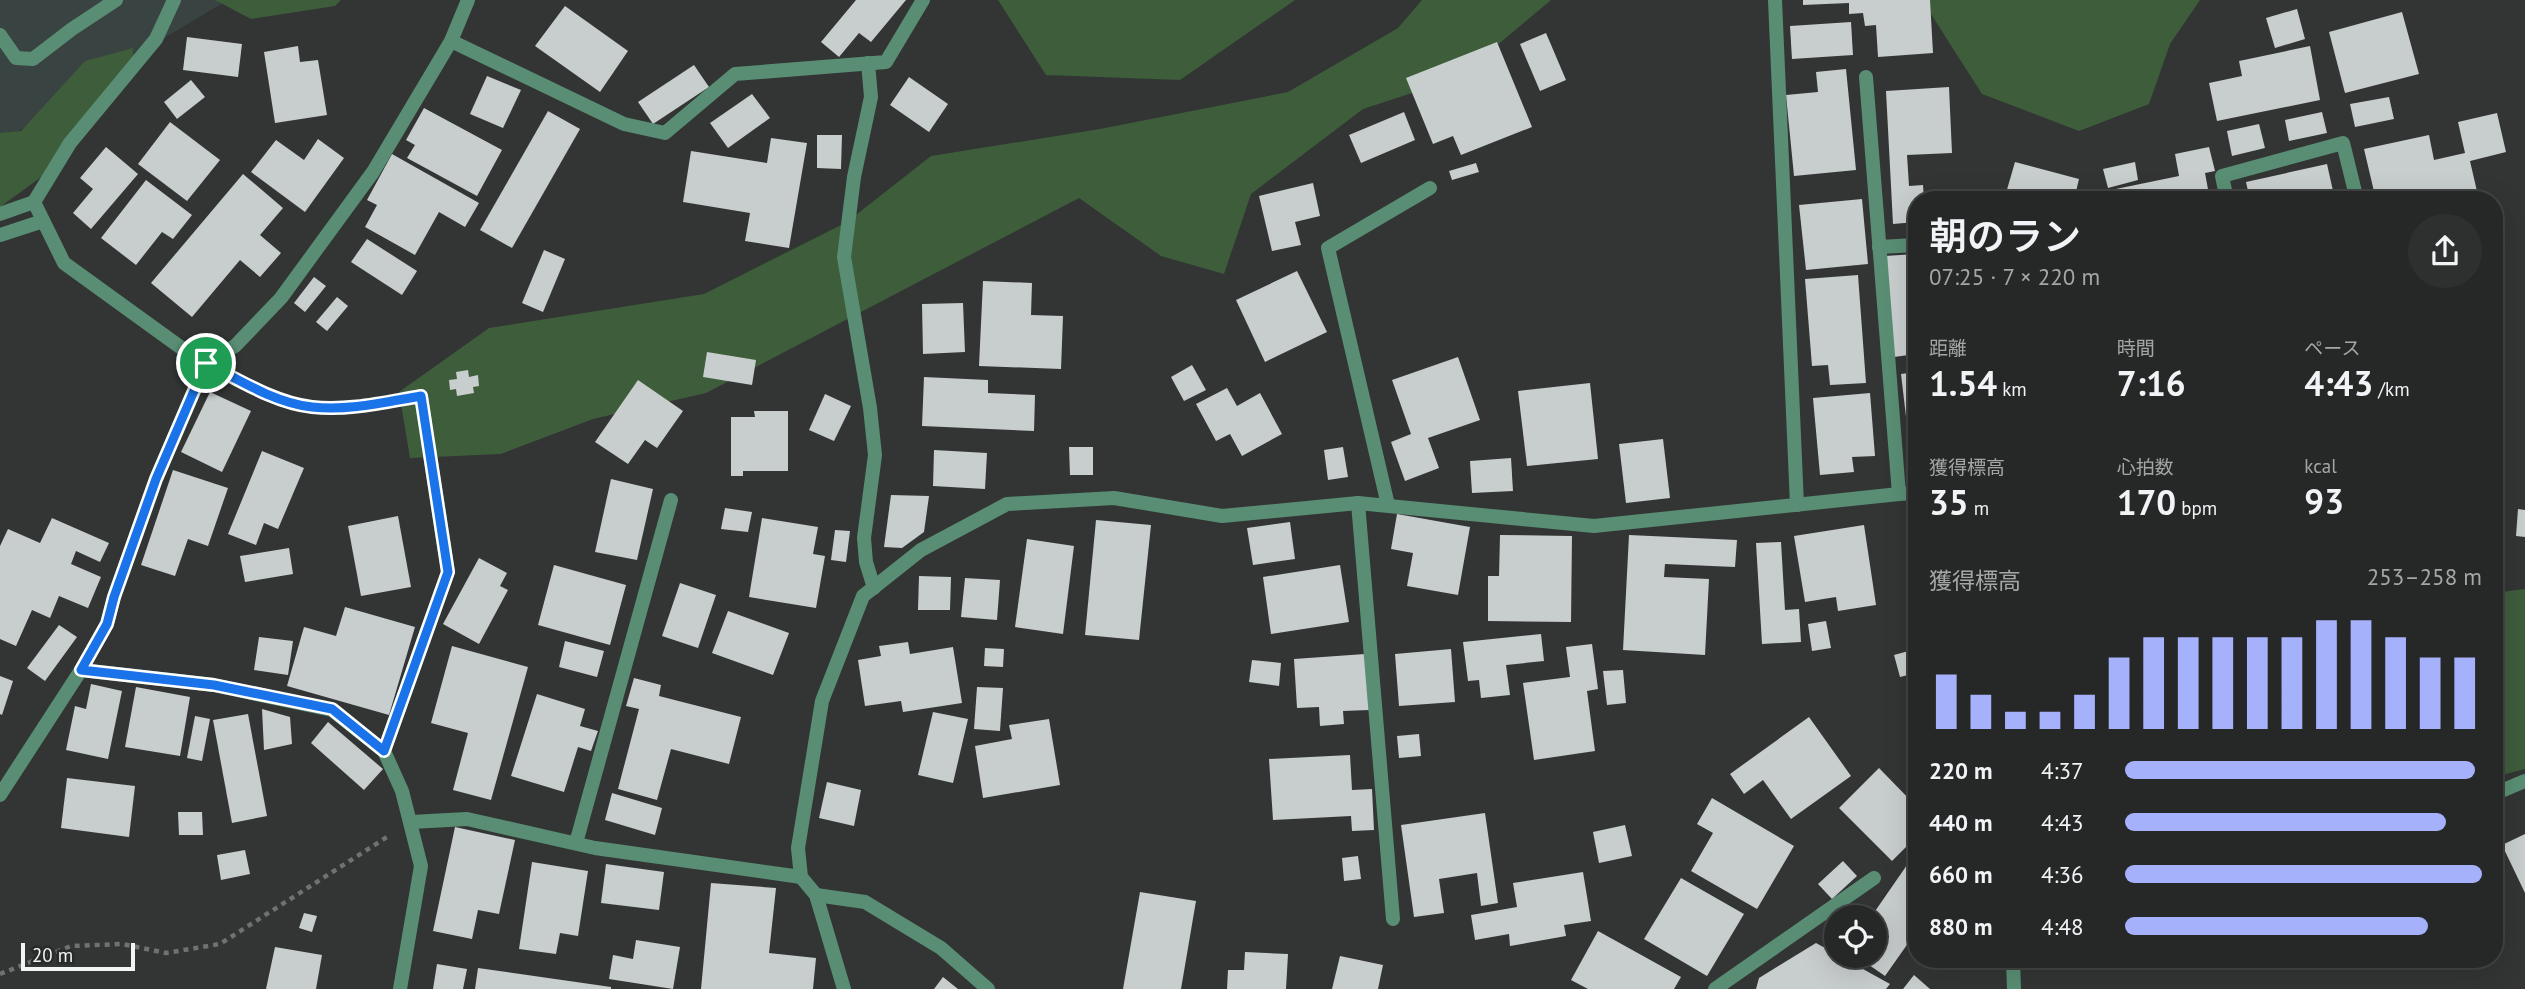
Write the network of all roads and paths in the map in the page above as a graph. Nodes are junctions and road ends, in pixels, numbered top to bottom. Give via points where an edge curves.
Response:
1 (116, 0) edge
2 (174, 0) edge
3 (468, 0) edge
4 (923, 0) edge
5 (1775, 0) edge
6 (0, 35) edge
7 (451, 41) junction
8 (869, 63) junction
9 (1866, 77) dead end
10 (1430, 188) dead end
11 (2225, 191) edge
12 (2355, 191) edge
13 (34, 202) junction
14 (0, 214) edge
15 (43, 220) junction
16 (0, 234) edge
17 (1908, 245) edge
18 (1880, 247) junction
19 (206, 363) junction
20 (421, 396) joint
21 (1908, 493) edge
22 (1899, 494) junction
23 (671, 500) dead end
24 (1357, 503) junction
25 (1388, 505) junction
26 (1797, 505) junction
27 (874, 588) junction
28 (81, 670) junction
29 (384, 751) junction
30 (2525, 781) edge
31 (2503, 790) edge
32 (0, 795) edge
33 (411, 821) junction
34 (576, 843) junction
35 (801, 877) junction
36 (1874, 878) dead end
37 (816, 895) junction
38 (1393, 919) dead end
39 (2013, 968) edge
40 (0, 974) edge
41 (400, 989) edge
42 (844, 989) edge
43 (988, 989) edge
44 (1716, 989) edge
45 (2014, 989) edge

1 - 6 street via 33,60 16,58
2 - 13 street via 156,39 70,143
3 - 7 street
4 - 8 street via 886,62
5 - 26 street
7 - 8 street via 624,124 665,133 735,74
7 - 19 street via 373,172 281,298 235,346
8 - 27 street via 871,97 844,257 875,455 864,538
9 - 18 street
10 - 25 street via 1328,248
11 - 12 street via 2222,176 2343,143
13 - 14 street
13 - 15 street
15 - 16 street
15 - 19 street via 64,263
17 - 18 street
18 - 22 street
19 - 20 path via 266,394 311,407 351,407
19 - 28 street via 156,479 107,624
20 - 29 street via 448,572
21 - 22 street
22 - 26 street
23 - 34 street
24 - 25 street
24 - 27 street via 1222,516 1114,498 1007,504 921,550
24 - 38 street
25 - 26 street via 1594,526
27 - 35 street via 863,596 822,701 798,848
28 - 29 street via 214,685 332,709
28 - 32 street
29 - 33 street
30 - 31 street
33 - 34 street via 467,819
33 - 40 path via 220,944 166,953 122,944 71,946
33 - 41 street via 421,866
34 - 35 street
35 - 37 street
36 - 44 street
37 - 42 street
37 - 43 street via 865,902 941,948
39 - 45 street

